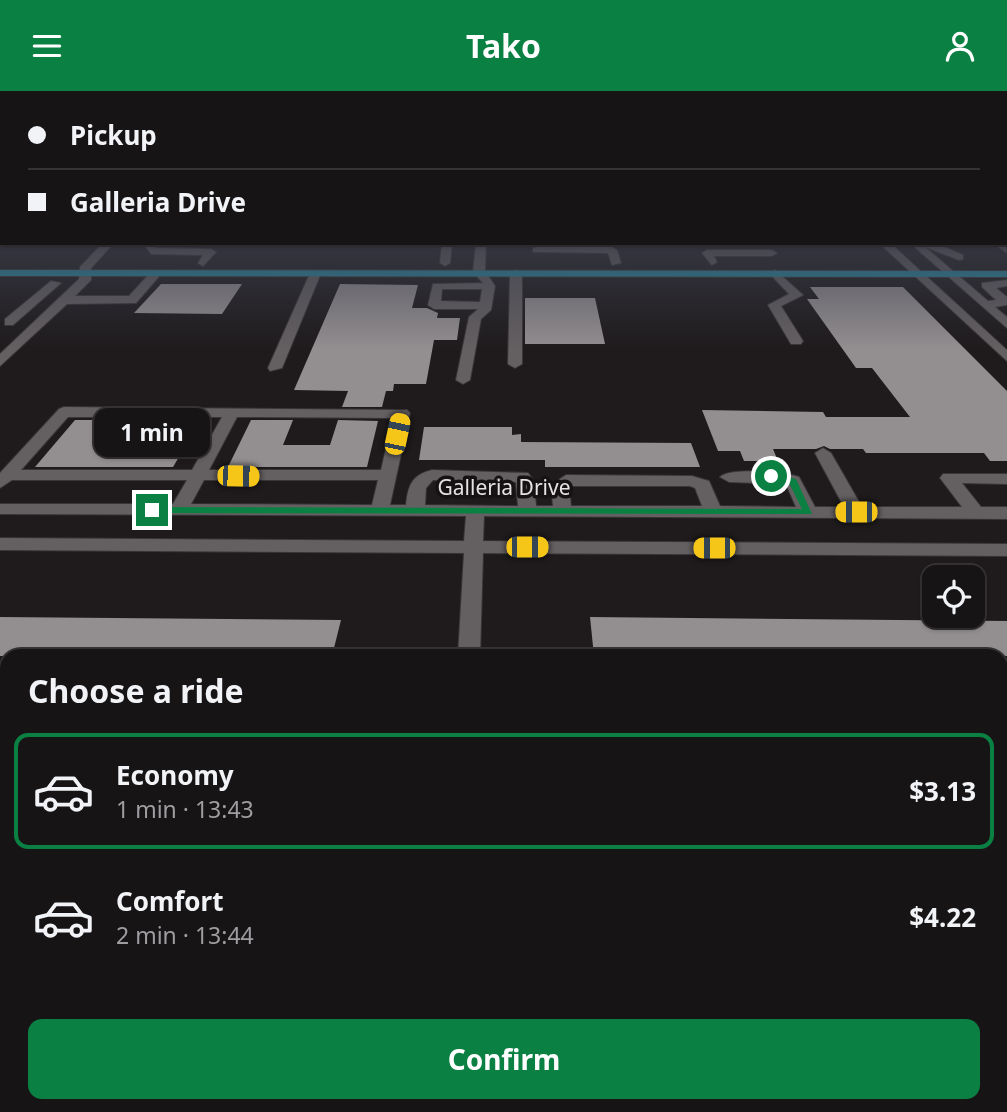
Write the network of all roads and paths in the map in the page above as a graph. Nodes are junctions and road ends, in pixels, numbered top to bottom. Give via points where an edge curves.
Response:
1 (100, 254) edge
2 (210, 254) edge
3 (446, 254) edge
4 (480, 254) edge
5 (613, 254) edge
6 (771, 254) edge
7 (896, 254) edge
8 (927, 254) edge
9 (952, 254) edge
10 (959, 257) dead end
11 (0, 262) edge
12 (822, 262) junction
13 (203, 263) junction
14 (446, 263) junction
15 (616, 263) junction
16 (776, 263) junction
17 (906, 263) junction
18 (938, 263) junction
19 (1007, 263) edge
20 (88, 268) junction
21 (479, 268) junction
22 (315, 272) junction
23 (0, 273) edge
24 (156, 273) junction
25 (516, 273) junction
26 (832, 273) junction
27 (917, 273) junction
28 (949, 274) junction
29 (1007, 274) edge
30 (55, 283) dead end
31 (1007, 283) edge
32 (489, 286) junction
33 (23, 295) dead end
34 (42, 295) junction
35 (68, 297) junction
36 (486, 306) junction
37 (989, 308) junction
38 (1007, 310) edge
39 (9, 322) dead end
40 (1007, 324) edge
41 (0, 334) edge
42 (29, 334) junction
43 (796, 341) dead end
44 (1007, 357) edge
45 (0, 362) edge
46 (515, 365) dead end
47 (275, 368) dead end
48 (463, 380) dead end
49 (232, 413) junction
50 (823, 453) dead end
51 (388, 475) junction
52 (197, 476) junction
53 (729, 477) dead end
54 (4, 479) edge
55 (1007, 479) edge
56 (0, 509) edge
57 (179, 510) junction
58 (380, 510) junction
59 (415, 511) junction
60 (475, 511) junction
61 (527, 511) junction
62 (562, 511) junction
63 (713, 512) junction
64 (808, 512) junction
65 (856, 512) junction
66 (976, 513) junction
67 (1007, 513) edge
68 (0, 544) edge
69 (474, 547) junction
70 (1007, 550) edge
71 (469, 649) edge

1 - 20 street
2 - 13 street
3 - 14 street
4 - 21 street
5 - 15 street
6 - 16 street
7 - 17 street
8 - 18 street
9 - 10 street
11 - 20 main road
12 - 16 main road
12 - 17 main road
12 - 26 main road
13 - 14 main road
13 - 20 main road
14 - 21 main road
15 - 16 main road
15 - 21 main road
16 - 25 main road
16 - 26 main road
16 - 43 street via 796,295 774,305
17 - 18 main road
17 - 27 street
18 - 19 main road
18 - 28 street
20 - 23 main road
20 - 24 main road
20 - 35 street via 85,280
21 - 22 main road
21 - 25 main road
21 - 32 street
22 - 24 main road
22 - 47 street
24 - 35 street via 132,300
25 - 46 street
26 - 27 main road
27 - 28 main road
27 - 44 street
28 - 29 main road
28 - 37 street
30 - 34 street
31 - 37 street via 986,285 1006,302
32 - 36 street
32 - 36 street via 437,286 434,306
33 - 34 street
34 - 35 street
34 - 39 street
35 - 42 street
36 - 48 street via 475,317
37 - 38 street
37 - 40 street
41 - 42 street
42 - 45 street
49 - 51 street via 402,413
49 - 52 street
49 - 54 street via 64,412
50 - 65 street
51 - 52 street
51 - 58 street
52 - 54 street
52 - 57 street
53 - 64 street via 793,481
55 - 66 street via 949,478
56 - 57 street, Galleria Drive
57 - 58 street, Galleria Drive
58 - 59 street, Galleria Drive
59 - 60 street, Galleria Drive
59 - 61 street via 422,476 459,475 522,477
60 - 61 street, Galleria Drive
60 - 69 street
61 - 62 street, Galleria Drive
62 - 63 street, Galleria Drive
62 - 63 street via 560,485 580,480 692,481 703,485
63 - 64 street, Galleria Drive
64 - 65 street, Galleria Drive
65 - 66 street, Galleria Drive
66 - 67 street, Galleria Drive
68 - 69 street
69 - 70 street
69 - 71 street

